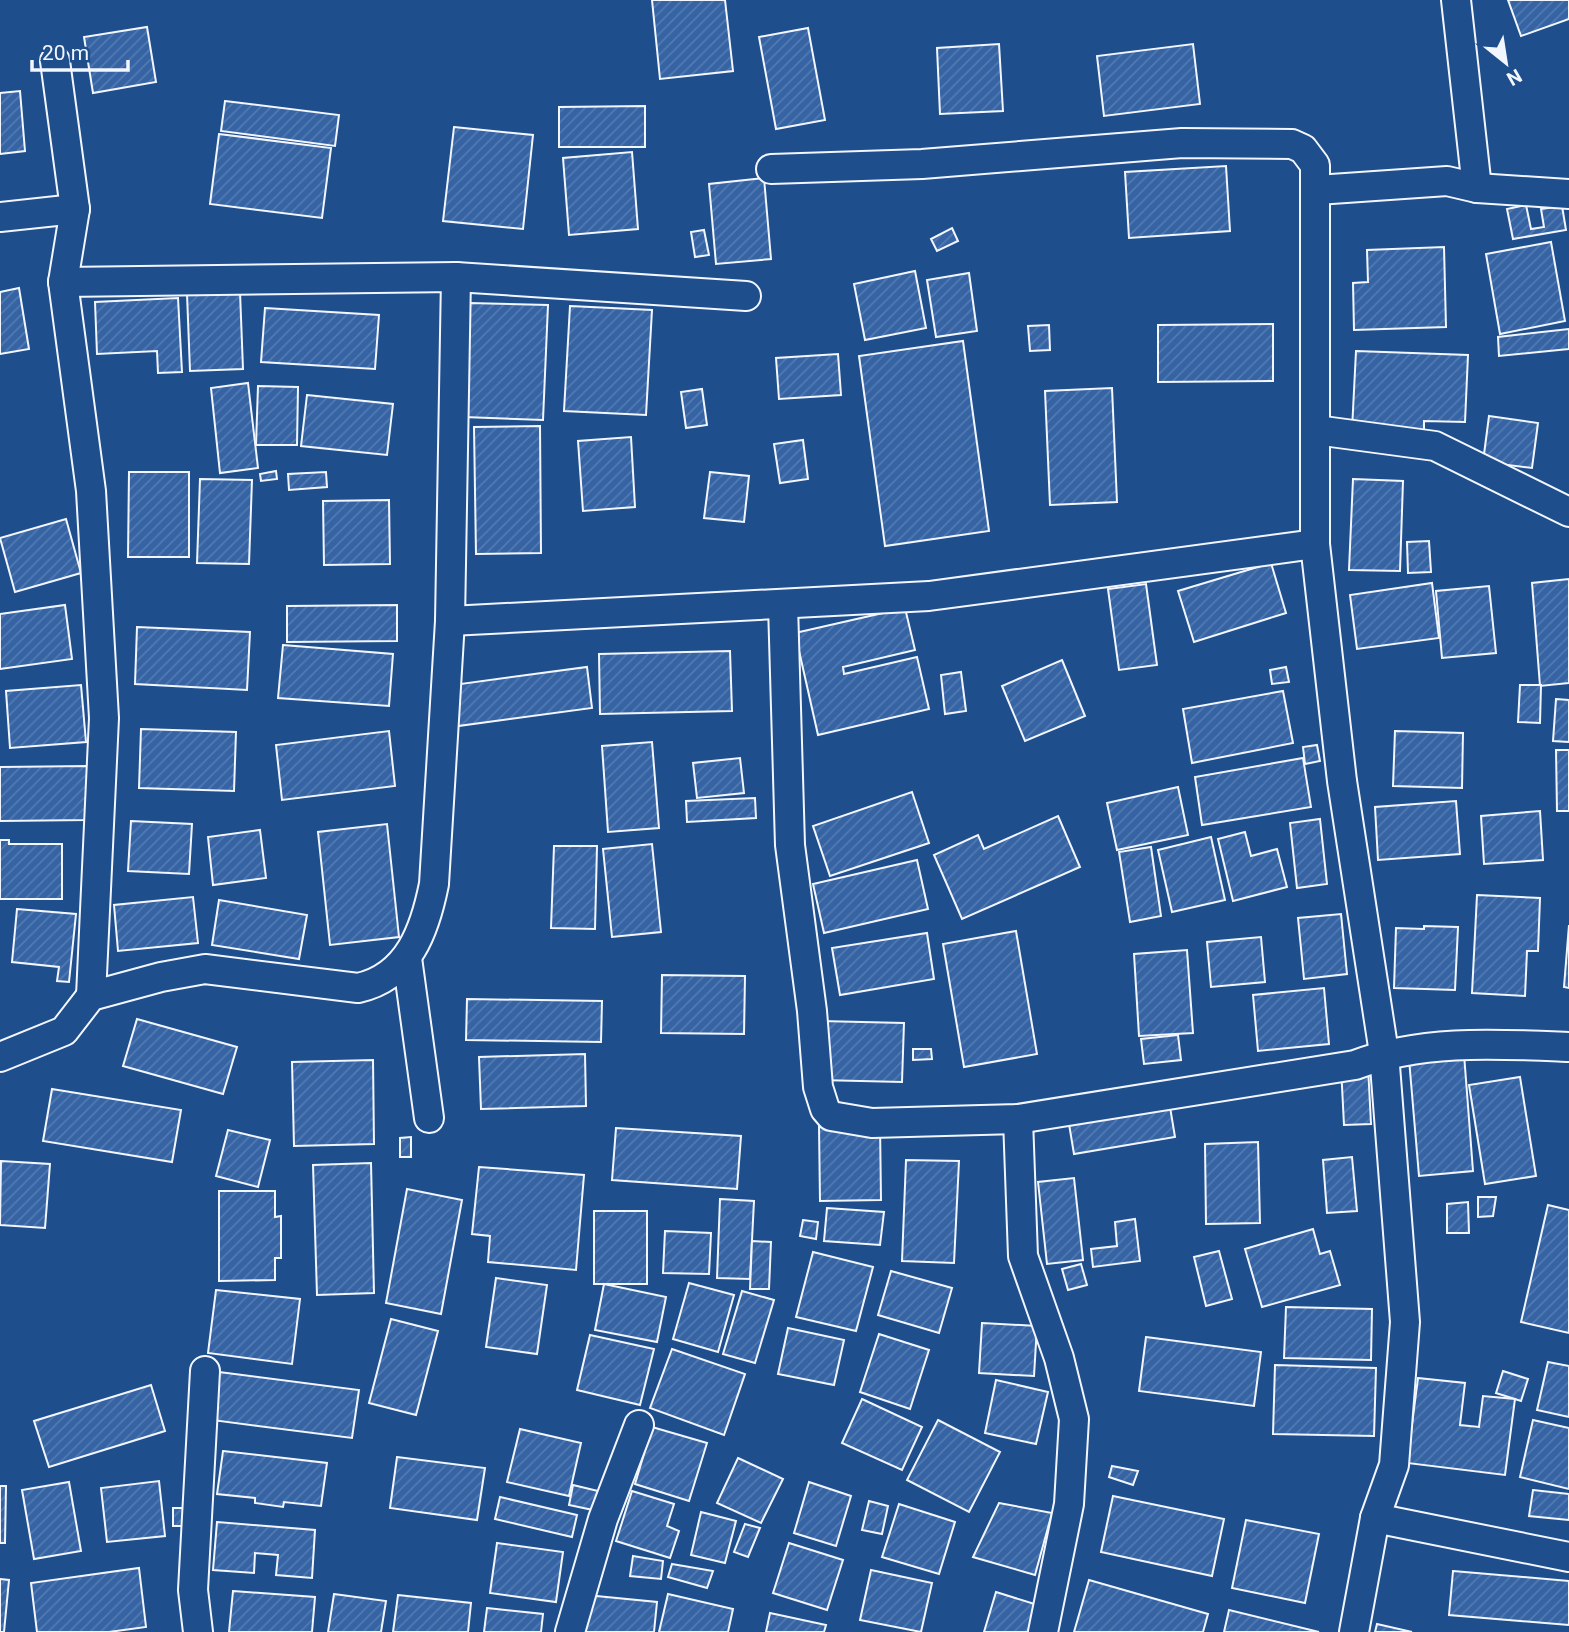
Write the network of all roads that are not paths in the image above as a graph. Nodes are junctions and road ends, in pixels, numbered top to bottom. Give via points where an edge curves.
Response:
1 (1456, 0) edge
2 (55, 61) dead end
3 (771, 169) dead end
4 (1477, 188) junction
5 (1317, 190) junction
6 (1569, 194) edge
7 (75, 209) junction
8 (0, 217) edge
9 (456, 277) junction
10 (63, 282) junction
11 (746, 296) dead end
12 (1315, 430) junction
13 (1569, 512) edge
14 (1315, 544) junction
15 (783, 605) junction
16 (450, 621) junction
17 (407, 958) junction
18 (91, 996) junction
19 (1569, 1047) edge
20 (1384, 1053) junction
21 (0, 1057) edge
22 (429, 1118) dead end
23 (1018, 1119) junction
24 (205, 1371) dead end
25 (639, 1425) dead end
26 (1375, 1518) junction
27 (1569, 1558) edge
28 (198, 1632) edge
29 (570, 1632) edge
30 (1043, 1632) edge
31 (1354, 1632) edge

1 - 4 street
2 - 7 street
3 - 5 street via 922,164 1182,143 1271,143 1303,149 1315,164
4 - 5 street via 1447,180
4 - 6 street
5 - 12 street
7 - 8 street
7 - 10 street
9 - 10 street
9 - 11 street
9 - 16 street
10 - 18 street via 92,491 104,718
12 - 13 street via 1435,446
12 - 14 street
14 - 15 street via 929,597
14 - 20 street via 1342,781
15 - 16 street
15 - 23 street via 789,845 818,1087 825,1109 831,1116 872,1123
16 - 17 street via 434,884 427,918
17 - 18 street via 377,984 358,988 205,969
17 - 22 street
18 - 21 street via 65,1031
19 - 20 street via 1454,1046
20 - 23 street via 1355,1065
20 - 26 street via 1405,1322 1394,1465
23 - 30 street via 1023,1256 1059,1358 1074,1419 1069,1504
24 - 28 street via 193,1590
25 - 29 street via 603,1519
26 - 27 street
26 - 31 street

